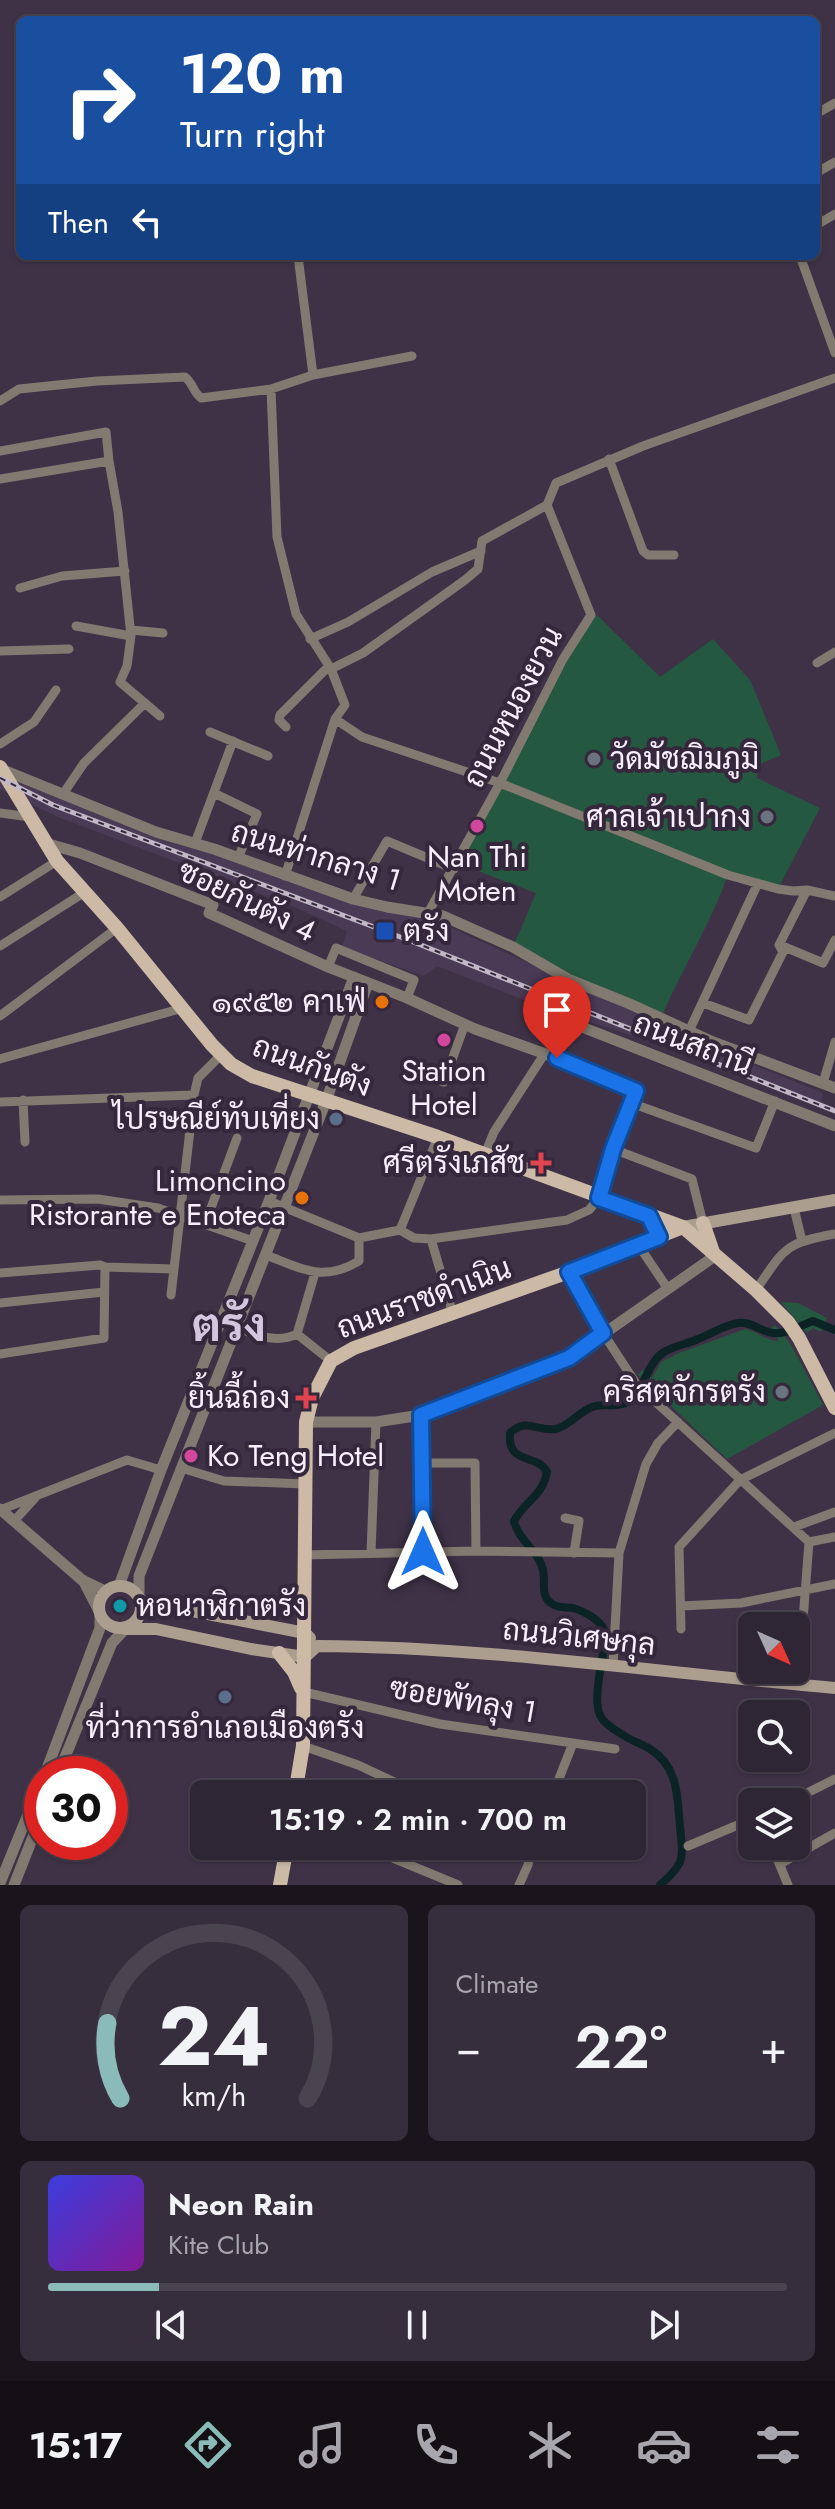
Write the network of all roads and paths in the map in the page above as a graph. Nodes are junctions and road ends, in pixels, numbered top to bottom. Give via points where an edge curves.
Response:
1 (299, 260) edge
2 (801, 260) edge
3 (835, 353) edge
4 (412, 356) dead end
5 (313, 375) junction
6 (835, 378) edge
7 (271, 389) junction
8 (0, 401) edge
9 (0, 451) edge
10 (609, 459) junction
11 (109, 461) junction
12 (0, 479) edge
13 (547, 505) junction
14 (481, 551) junction
15 (674, 555) dead end
16 (125, 571) junction
17 (20, 588) dead end
18 (76, 626) dead end
19 (131, 633) junction
20 (163, 633) dead end
21 (310, 639) junction
22 (69, 649) dead end
23 (0, 651) edge
24 (835, 652) edge
25 (817, 663) dead end
26 (330, 668) junction
27 (56, 690) dead end
28 (145, 703) junction
29 (160, 716) dead end
30 (335, 719) junction
31 (286, 727) dead end
32 (210, 732) dead end
33 (233, 741) junction
34 (0, 744) edge
35 (268, 756) dead end
36 (0, 768) edge
37 (500, 783) junction
38 (214, 793) junction
39 (63, 794) junction
40 (0, 813) edge
41 (30, 817) junction
42 (45, 843) junction
43 (195, 843) junction
44 (238, 858) junction
45 (57, 861) junction
46 (454, 869) junction
47 (285, 876) junction
48 (758, 883) junction
49 (807, 890) junction
50 (85, 892) junction
51 (835, 896) edge
52 (0, 897) edge
53 (353, 899) junction
54 (428, 913) junction
55 (117, 928) junction
56 (835, 940) edge
57 (779, 945) junction
58 (0, 946) edge
59 (328, 967) junction
60 (354, 977) junction
61 (368, 983) junction
62 (407, 998) junction
63 (703, 1003) junction
64 (183, 1008) junction
65 (0, 1016) edge
66 (465, 1024) junction
67 (689, 1031) junction
68 (835, 1042) edge
69 (221, 1055) junction
70 (551, 1056) junction
71 (0, 1059) edge
72 (425, 1075) dead end
73 (823, 1083) junction
74 (835, 1088) edge
75 (194, 1095) junction
76 (310, 1097) junction
77 (23, 1100) junction
78 (326, 1101) junction
79 (775, 1101) junction
80 (0, 1102) edge
81 (631, 1103) junction
82 (835, 1126) edge
83 (438, 1137) junction
84 (237, 1138) dead end
85 (25, 1142) dead end
86 (613, 1149) junction
87 (485, 1154) junction
88 (599, 1198) junction
89 (0, 1200) edge
90 (835, 1200) edge
91 (269, 1201) junction
92 (285, 1207) junction
93 (794, 1208) junction
94 (182, 1215) junction
95 (649, 1216) junction
96 (703, 1223) junction
97 (205, 1224) junction
98 (683, 1227) junction
99 (400, 1230) junction
100 (835, 1234) edge
101 (659, 1237) junction
102 (359, 1238) junction
103 (431, 1239) junction
104 (253, 1241) junction
105 (802, 1241) junction
106 (639, 1246) junction
107 (267, 1251) junction
108 (715, 1256) junction
109 (105, 1267) junction
110 (174, 1269) junction
111 (569, 1272) junction
112 (0, 1273) edge
113 (315, 1273) junction
114 (668, 1289) junction
115 (756, 1290) junction
116 (104, 1292) junction
117 (171, 1295) dead end
118 (0, 1303) edge
119 (453, 1314) junction
120 (237, 1328) junction
121 (603, 1333) junction
122 (297, 1334) junction
123 (0, 1354) edge
124 (331, 1361) junction
125 (835, 1408) edge
126 (421, 1415) junction
127 (306, 1422) junction
128 (376, 1422) junction
129 (678, 1422) junction
130 (835, 1433) edge
131 (422, 1463) junction
132 (181, 1468) junction
133 (161, 1470) junction
134 (740, 1480) junction
135 (305, 1484) junction
136 (38, 1496) junction
137 (0, 1509) edge
138 (835, 1512) edge
139 (565, 1518) dead end
140 (14, 1521) junction
141 (794, 1527) junction
142 (835, 1537) edge
143 (809, 1542) junction
144 (476, 1551) junction
145 (423, 1552) junction
146 (371, 1553) junction
147 (574, 1553) junction
148 (619, 1553) junction
149 (304, 1555) junction
150 (82, 1580) junction
151 (120, 1582) junction
152 (835, 1584) edge
153 (807, 1589) junction
154 (105, 1591) junction
155 (140, 1599) junction
156 (681, 1606) junction
157 (100, 1614) junction
158 (125, 1629) junction
159 (681, 1629) dead end
160 (305, 1633) junction
161 (317, 1646) junction
162 (279, 1653) junction
163 (305, 1657) junction
164 (613, 1666) junction
165 (798, 1685) junction
166 (835, 1688) edge
167 (304, 1692) junction
168 (573, 1743) junction
169 (303, 1746) junction
170 (615, 1749) dead end
171 (52, 1756) edge
172 (65, 1756) edge
173 (835, 1779) edge
174 (297, 1780) edge
175 (390, 1780) edge
176 (558, 1780) edge
177 (810, 1792) edge
178 (24, 1824) edge
179 (738, 1825) edge
180 (835, 1833) edge
181 (688, 1846) dead end
182 (24, 1860) edge
183 (284, 1860) edge
184 (393, 1860) edge
185 (528, 1860) edge
186 (778, 1860) edge
187 (780, 1864) junction
188 (0, 1883) edge
189 (14, 1885) edge
190 (280, 1885) edge
191 (458, 1885) edge
192 (519, 1885) edge
193 (788, 1885) edge

1 - 5 street
2 - 3 street
4 - 5 street
5 - 7 street
6 - 10 street
7 - 8 street via 201,398 185,377 19,389
7 - 21 street via 277,537 296,614
9 - 11 street via 106,432
10 - 13 street via 556,483
10 - 15 street via 643,551
11 - 12 street
11 - 16 street
13 - 14 street via 482,541
13 - 37 street, ถนนหนองยวน via 591,615
14 - 21 street
14 - 26 street via 478,569 465,580 363,653
16 - 17 street via 62,576
16 - 19 street
18 - 19 street
19 - 20 street
19 - 28 street via 120,682
21 - 26 street
22 - 23 street
24 - 25 street
26 - 30 street via 345,705
26 - 31 street via 280,715
27 - 34 street via 34,722
28 - 29 street
28 - 39 street via 84,763
30 - 37 street via 362,737
30 - 47 street
32 - 33 street
33 - 35 street
33 - 38 street
36 - 39 street, ถนนท่ากลาง 1
36 - 41 main road, ถนนกันตัง
37 - 46 street, ถนนหนองยวน
37 - 48 street
38 - 43 street
38 - 44 street via 257,814
39 - 43 street, ถนนท่ากลาง 1
40 - 41 street
41 - 42 main road, ถนนกันตัง
42 - 45 main road, ถนนกันตัง
42 - 59 street, ซอยกันตัง 4 via 213,905 209,913
43 - 44 street, ถนนท่ากลาง 1
44 - 47 street, ถนนท่ากลาง 1
45 - 50 main road, ถนนกันตัง
45 - 52 street
46 - 53 street via 387,841
46 - 54 street, ถนนหนองยวน
47 - 53 street, ถนนท่ากลาง 1
48 - 49 street
48 - 63 street
49 - 51 street
49 - 57 street
50 - 55 main road, ถนนกันตัง
50 - 58 street
53 - 54 street, ถนนท่ากลาง 1
54 - 67 street, ถนนท่ากลาง 1 via 507,944 568,979
55 - 64 main road, ถนนกันตัง
55 - 65 street
56 - 57 street via 823,963
57 - 63 street via 783,952 749,1020
59 - 60 street, ซอยกันตัง 4
59 - 62 street via 336,948 414,980
60 - 61 street, ซอยกันตัง 4
60 - 76 street
61 - 62 street, ซอยกันตัง 4
61 - 78 street
62 - 66 street, ซอยกันตัง 4
63 - 67 street
64 - 69 main road, ถนนกันตัง
64 - 71 street
66 - 70 street, ซอยกันตัง 4
66 - 72 street via 444,1082
67 - 73 street, ถนนท่ากลาง 1
68 - 73 street
69 - 75 street via 198,1078
69 - 76 main road, ถนนกันตัง via 252,1076
70 - 79 street, ถนนสถานี via 569,1022
70 - 81 street, ซอยกันตัง 4 via 636,1091
70 - 87 street via 494,1132
73 - 74 street, ถนนท่ากลาง 1
75 - 77 street
75 - 94 street
76 - 78 main road, ถนนกันตัง
76 - 91 street
77 - 80 street
77 - 85 street
78 - 83 main road, ถนนกันตัง
78 - 92 street
79 - 81 street via 756,1148
79 - 82 street, ถนนสถานี
81 - 86 street
83 - 87 main road, ถนนกันตัง
83 - 99 street
84 - 97 street
86 - 88 street
86 - 96 street via 692,1179
87 - 88 main road, ถนนกันตัง
88 - 95 main road, ถนนกันตัง
88 - 103 street via 589,1210 567,1220
89 - 94 street via 98,1199
90 - 93 main road
91 - 92 street
91 - 104 street
92 - 102 street
92 - 107 street
93 - 96 main road
93 - 105 street
94 - 97 street
94 - 110 street
95 - 98 main road, ถนนกันตัง
95 - 101 main road
96 - 98 main road
96 - 108 main road
97 - 104 street
98 - 101 main road, ถนนราชดำเนิน
98 - 108 main road
99 - 102 street
99 - 103 street
100 - 105 street
101 - 106 main road, ถนนราชดำเนิน
102 - 113 street via 359,1261
103 - 119 street
104 - 107 street
104 - 133 street
105 - 115 street via 780,1255
106 - 111 main road, ถนนราชดำเนิน
106 - 114 street
107 - 113 street
107 - 120 street
108 - 114 street
108 - 115 main road
109 - 110 street
109 - 112 street
109 - 116 street
110 - 117 street
111 - 119 main road, ถนนราชดำเนิน
111 - 121 street
113 - 122 street
114 - 121 street
115 - 125 main road via 799,1338
116 - 118 street
116 - 123 street via 104,1338
119 - 124 main road, ถนนราชดำเนิน
120 - 122 street via 275,1340
120 - 132 street
121 - 126 street via 569,1358
121 - 129 street via 629,1375
122 - 124 street
124 - 127 main road, ถนนราชดำเนิน
126 - 128 street
126 - 131 street
127 - 128 street
127 - 135 main road, ถนนราชดำเนิน
128 - 146 street
129 - 134 street
129 - 148 street via 646,1464
130 - 134 street
131 - 144 street via 475,1463
131 - 145 street
132 - 135 street via 224,1481
132 - 155 street via 139,1576
133 - 136 street via 127,1460
133 - 151 street
134 - 141 street
134 - 156 street via 679,1547
135 - 149 main road, ถนนราชดำเนิน
136 - 137 street
136 - 140 street
137 - 140 street
138 - 141 street
139 - 147 street via 579,1521
140 - 150 street
141 - 143 street
142 - 143 street
143 - 153 street
144 - 145 street
144 - 147 street
145 - 146 street
146 - 149 street
147 - 148 street
148 - 164 street
149 - 160 main road, ถนนราชดำเนิน
150 - 151 street
150 - 154 street
150 - 157 street
151 - 154 main road
151 - 155 main road
152 - 153 street
153 - 156 street via 741,1603
153 - 165 street
154 - 157 main road
155 - 158 main road via 140,1615
155 - 160 main road
156 - 159 street
157 - 158 main road via 111,1627
157 - 171 street via 97,1638
158 - 162 main road via 156,1629
158 - 172 street via 112,1643
160 - 161 main road
160 - 163 main road, ถนนราชดำเนิน
161 - 163 main road
161 - 164 main road, ถนนวิเศษกุล via 392,1646
162 - 163 main road
162 - 167 main road
163 - 167 main road, ถนนราชดำเนิน
164 - 165 main road, ถนนวิเศษกุล
165 - 166 main road, ถนนวิเศษกุล
167 - 168 street, ซอยพัทลุง 1 via 440,1724
167 - 169 main road, ถนนราชดำเนิน
168 - 170 street, ซอยพัทลุง 1
168 - 176 street
169 - 174 main road, ถนนราชดำเนิน
169 - 175 street
173 - 177 street
178 - 188 street
179 - 181 street
180 - 187 street
182 - 189 street
183 - 190 main road
184 - 191 street
185 - 192 street
186 - 187 street
187 - 193 street

